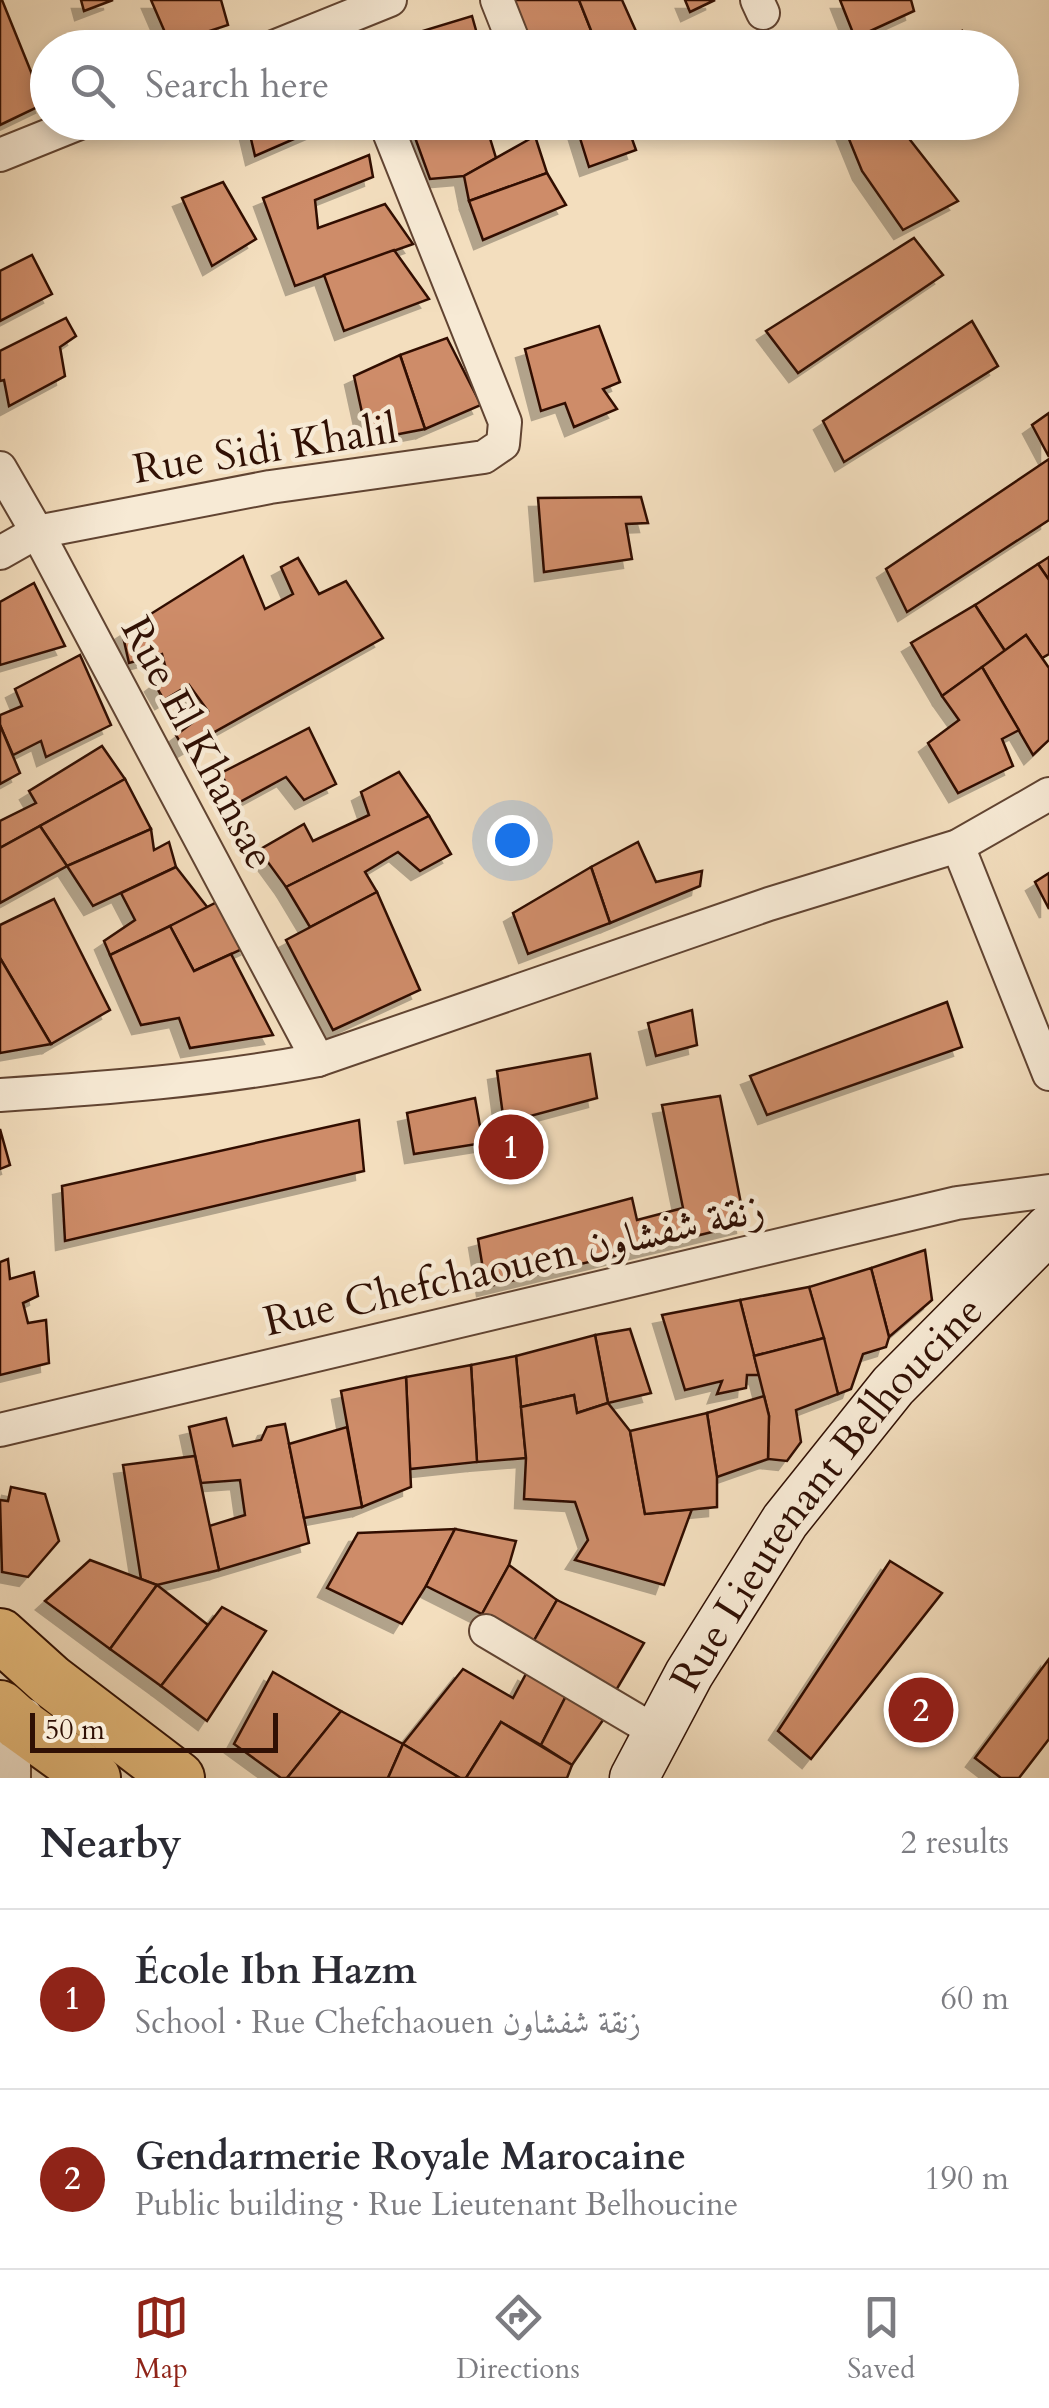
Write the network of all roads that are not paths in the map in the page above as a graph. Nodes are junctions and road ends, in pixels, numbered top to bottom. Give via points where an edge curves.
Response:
1 (390, 0) edge
2 (496, 0) edge
3 (344, 22) edge
4 (508, 30) edge
5 (37, 140) edge
6 (392, 140) edge
7 (0, 155) edge
8 (0, 468) edge
9 (37, 532) junction
10 (0, 553) edge
11 (1049, 794) edge
12 (958, 846) junction
13 (318, 1060) junction
14 (1049, 1074) edge
15 (0, 1094) edge
16 (1049, 1190) edge
17 (1049, 1229) edge
18 (0, 1430) edge
19 (486, 1631) dead end
20 (0, 1636) edge
21 (51, 1681) junction
22 (10, 1716) edge
23 (658, 1733) junction
24 (14, 1778) edge
25 (94, 1778) edge
26 (178, 1778) edge
27 (634, 1778) edge

1 - 3 street
2 - 4 street
5 - 7 street
6 - 9 street, Rue Sidi Khalil via 506,422 503,444 484,456 270,487
8 - 9 street, Rue El Khansae
9 - 10 street, Rue Sidi Khalil
9 - 13 street, Rue El Khansae
11 - 12 street
12 - 13 street
12 - 14 street
13 - 15 street
16 - 18 street, Rue Chefchaouen زنقة شفشاون via 957,1202
17 - 23 street, Rue Lieutenant Belhoucine via 893,1386 785,1521
19 - 23 street
20 - 21 main road
21 - 22 street
21 - 26 main road
22 - 24 street
22 - 25 main road
23 - 27 street, Rue Lieutenant Belhoucine

